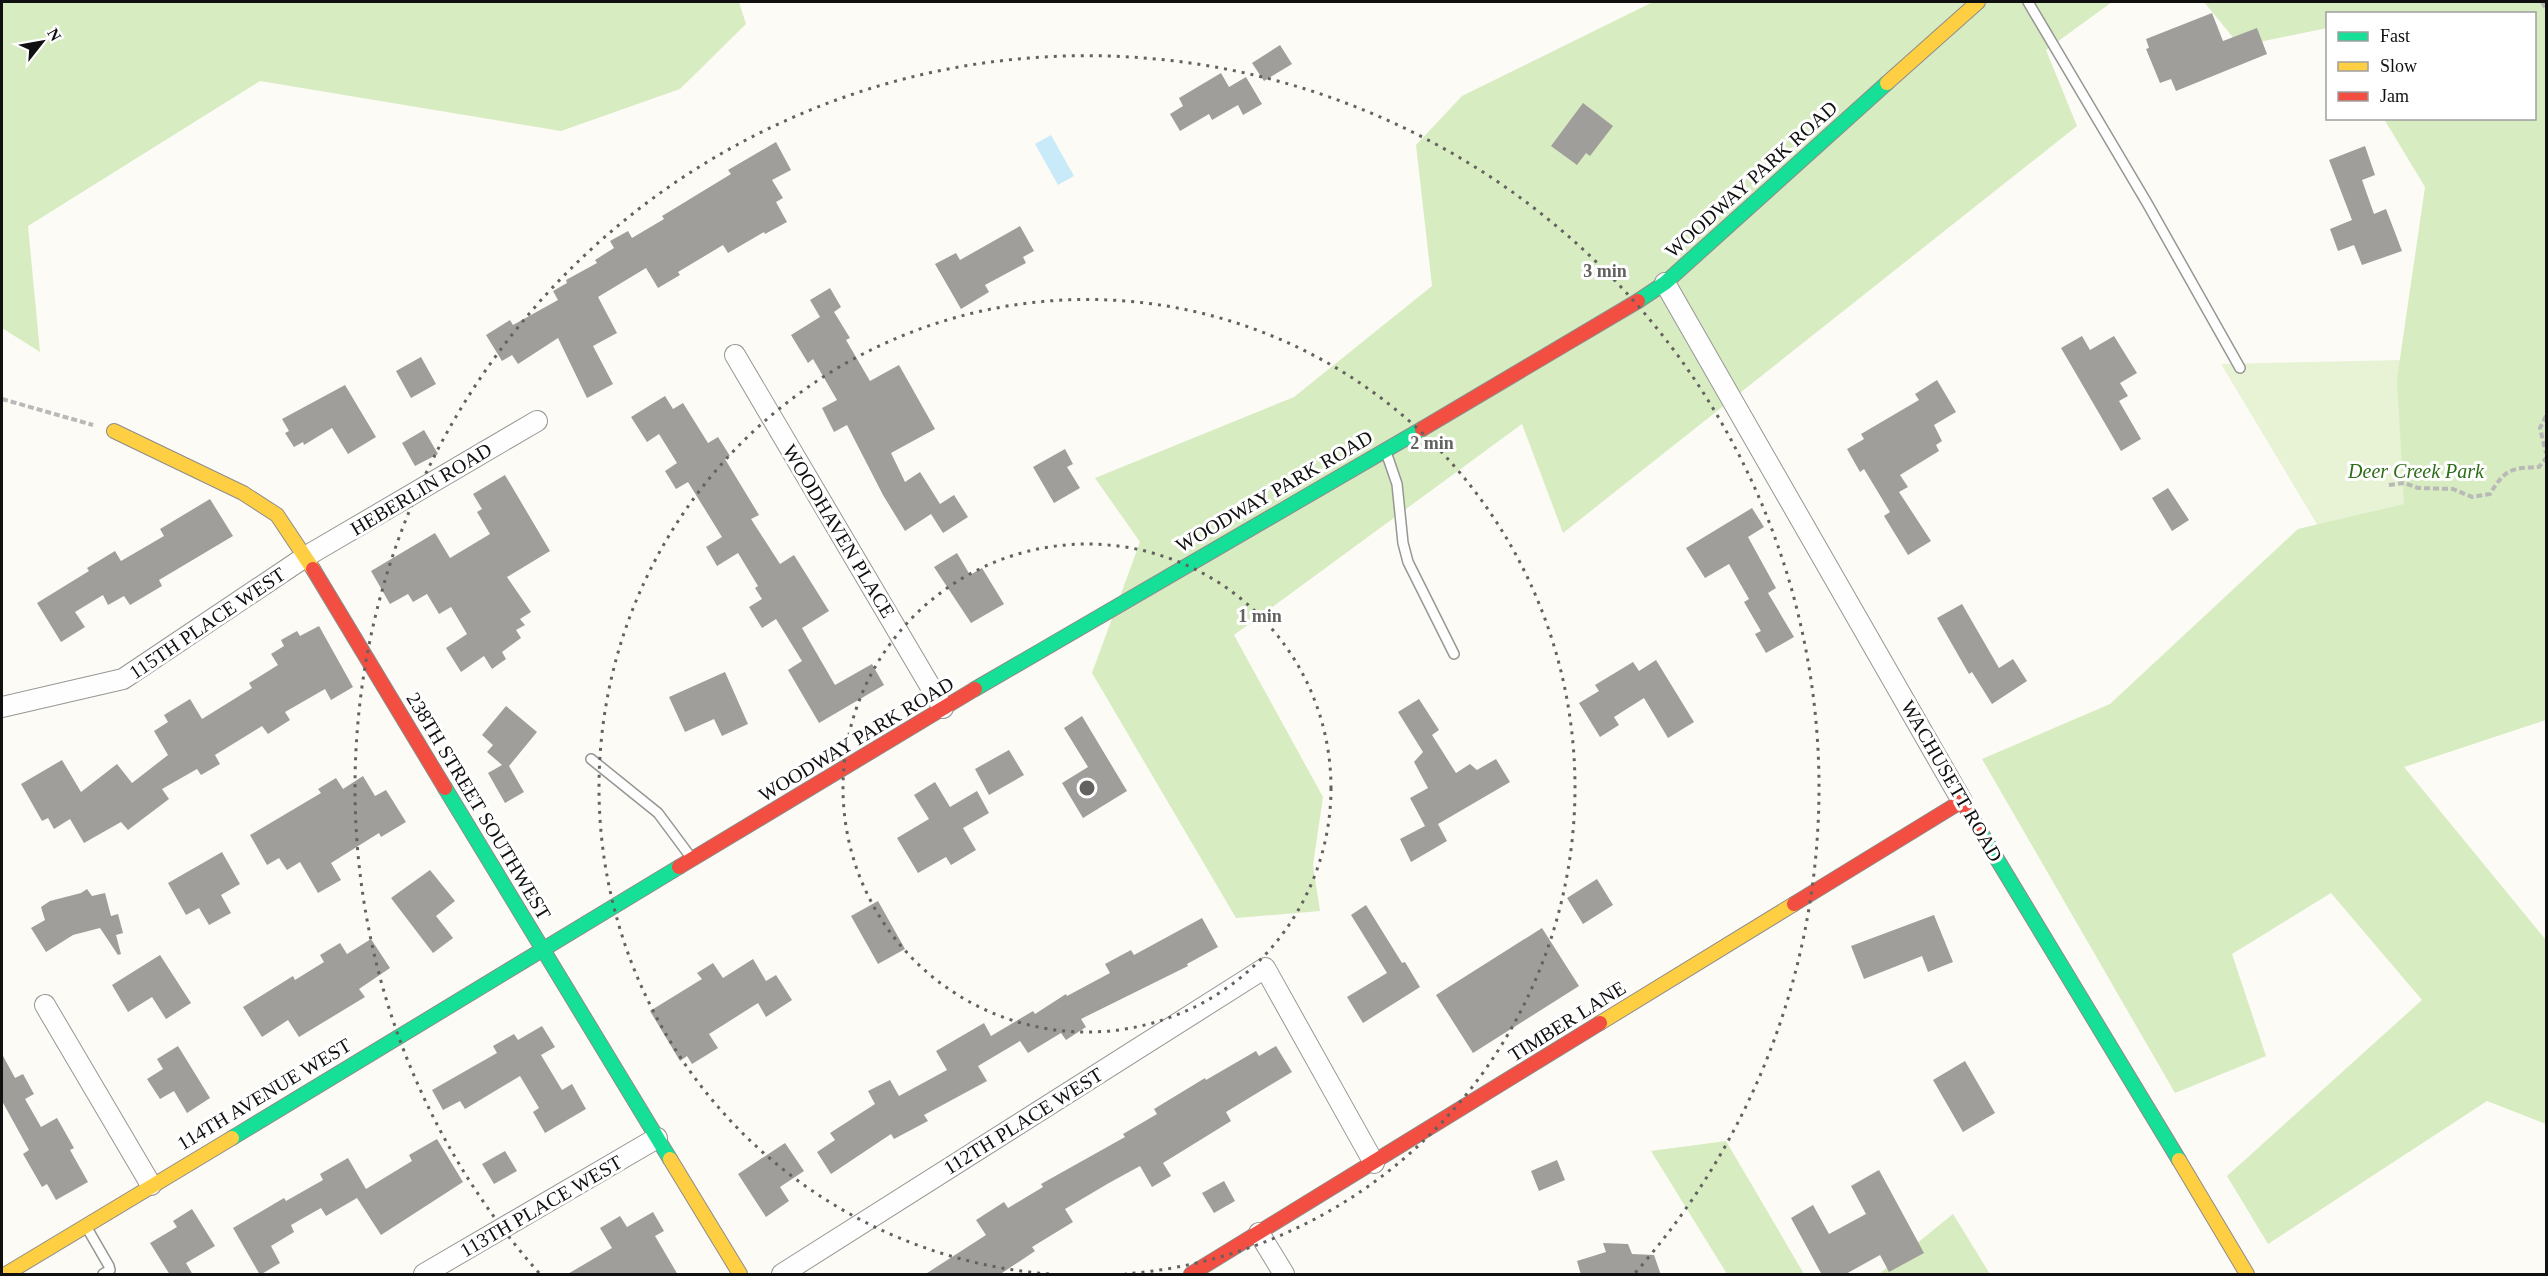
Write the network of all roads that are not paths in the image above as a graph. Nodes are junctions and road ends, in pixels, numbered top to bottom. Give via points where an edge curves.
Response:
1 (1978, 2) edge
2 (2028, 2) edge
3 (1665, 283) junction
4 (735, 355) dead end
5 (2240, 368) dead end
6 (537, 421) dead end
7 (114, 431) road end
8 (1385, 449) junction
9 (305, 557) junction
10 (1454, 654) dead end
11 (2, 707) edge
12 (943, 708) junction
13 (591, 759) dead end
14 (1962, 801) junction
15 (693, 861) junction
16 (543, 949) junction
17 (45, 1005) dead end
18 (657, 1138) junction
19 (1374, 1163) junction
20 (151, 1185) junction
21 (86, 1226) junction
22 (1259, 1233) junction
23 (430, 1273) edge
24 (6, 1275) edge
25 (103, 1275) edge
26 (740, 1275) edge
27 (782, 1275) edge
28 (1191, 1275) edge
29 (1284, 1275) edge
30 (2247, 1275) edge

1 - 3 street, WOODWAY PARK ROAD
2 - 5 lane
3 - 8 street, WOODWAY PARK ROAD
3 - 14 street, WACHUSETT ROAD
4 - 12 street, WOODHAVEN PLACE
6 - 9 street, HEBERLIN ROAD
7 - 9 street, 238TH STREET SOUTHWEST via 243,493 277,515
8 - 10 lane via 1397,484 1402,543 1408,562
8 - 12 street, WOODWAY PARK ROAD
9 - 11 street, 115TH PLACE WEST via 123,679
9 - 16 street, 238TH STREET SOUTHWEST
12 - 15 street, WOODWAY PARK ROAD
13 - 15 lane via 658,813
14 - 19 street, TIMBER LANE
14 - 30 street, WACHUSETT ROAD
15 - 16 street, WOODWAY PARK ROAD
16 - 18 street, 238TH STREET SOUTHWEST
16 - 20 street, 114TH AVENUE WEST
17 - 20 street
18 - 23 street, 113TH PLACE WEST
18 - 26 street, 238TH STREET SOUTHWEST
19 - 22 street, TIMBER LANE
19 - 27 street, 112TH PLACE WEST via 1265,968
20 - 21 street, 114TH AVENUE WEST
21 - 24 street, 114TH AVENUE WEST
21 - 25 lane via 109,1266 110,1270
22 - 28 street, TIMBER LANE
22 - 29 street

